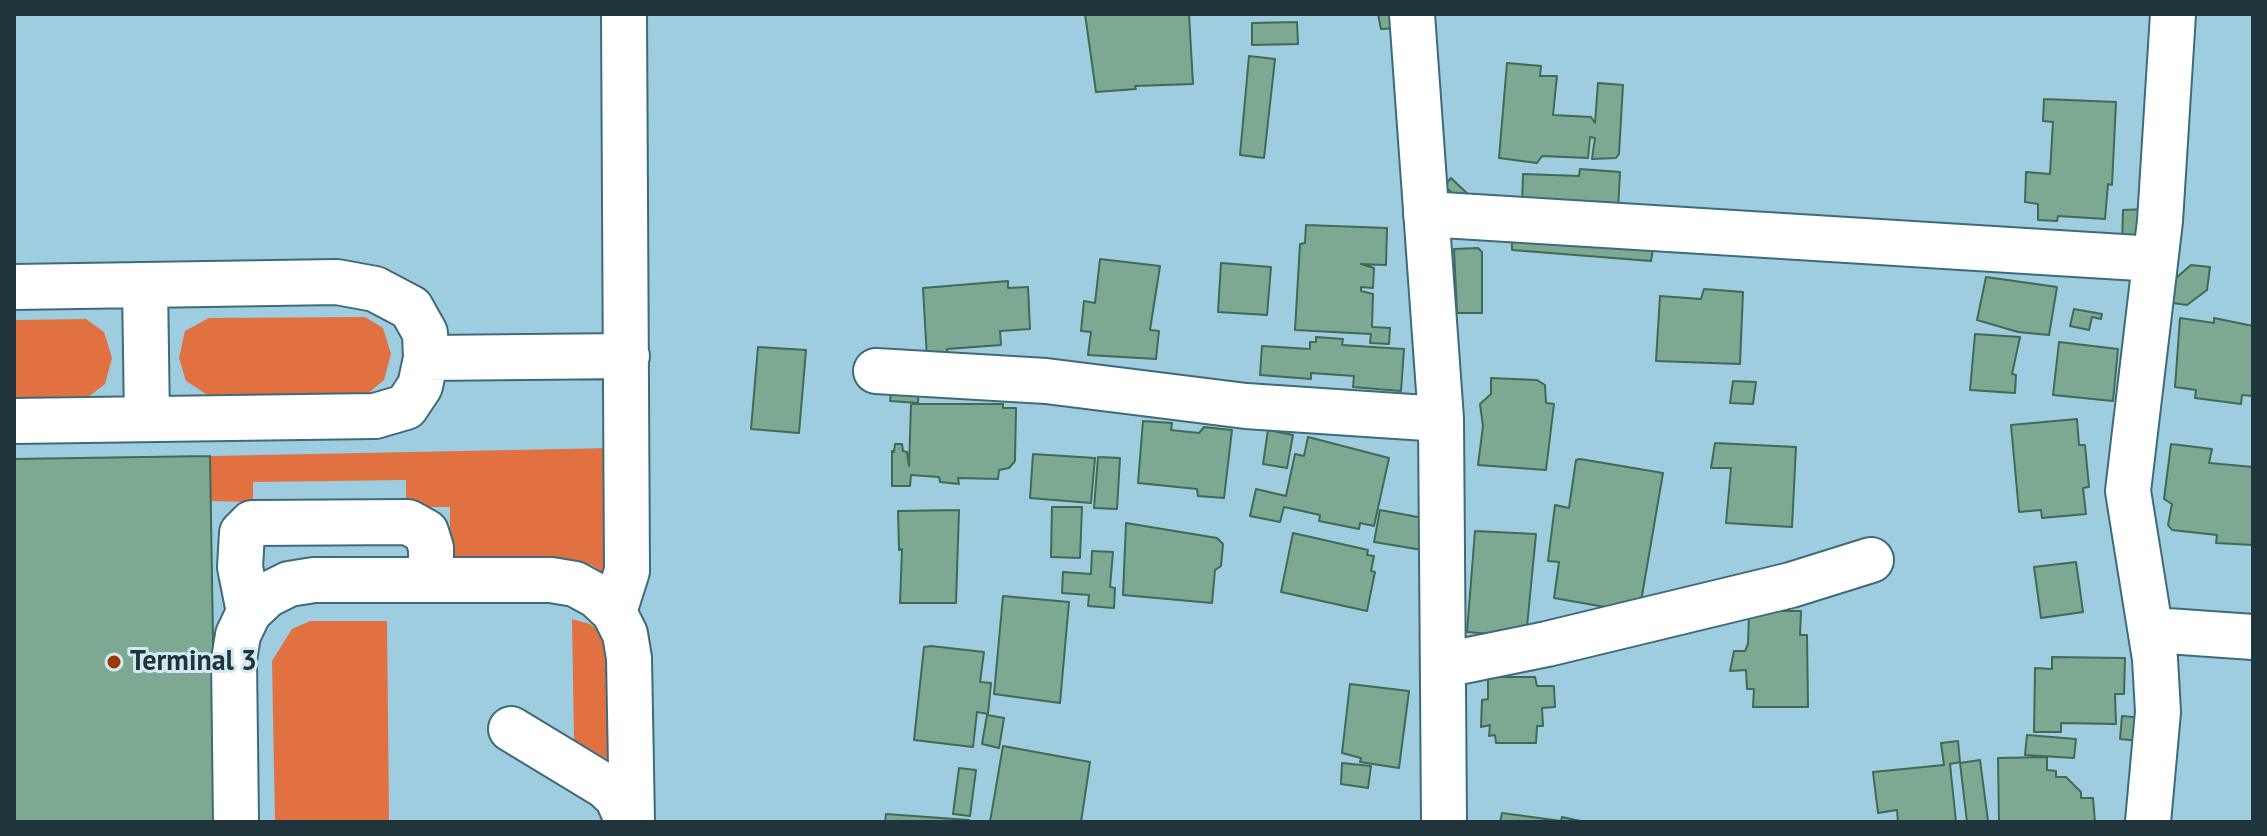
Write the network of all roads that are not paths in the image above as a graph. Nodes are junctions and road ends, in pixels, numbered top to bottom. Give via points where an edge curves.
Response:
1 (624, 14) edge
2 (1412, 14) edge
3 (2173, 14) edge
4 (1426, 214) junction
5 (2155, 259) junction
6 (145, 285) junction
7 (14, 287) edge
8 (627, 356) junction
9 (426, 358) junction
10 (876, 371) dead end
11 (147, 419) junction
12 (1441, 419) junction
13 (14, 421) edge
14 (1871, 560) dead end
15 (431, 580) junction
16 (249, 612) junction
17 (614, 612) junction
18 (2153, 630) junction
19 (2253, 637) edge
20 (1444, 665) junction
21 (511, 729) dead end
22 (236, 822) edge
23 (630, 822) edge
24 (1444, 822) edge
25 (2148, 822) edge

1 - 8 street
2 - 4 street
3 - 5 street
4 - 5 street
4 - 12 street
5 - 18 street via 2128,491
6 - 7 street
6 - 9 street via 337,282 375,289 411,308 425,333
6 - 11 street
8 - 9 street
8 - 17 street via 627,571
9 - 11 street via 420,386 406,407 375,416
10 - 12 street via 1046,381 1246,406
11 - 13 street
12 - 20 street
14 - 20 street via 1791,585
15 - 16 street via 289,584
15 - 16 street via 426,532 408,522 252,523 242,533 240,567
15 - 17 street via 563,582 597,596
16 - 22 street via 234,660
17 - 23 street via 629,658
18 - 19 street
18 - 25 street via 2158,712
20 - 24 street
21 - 23 street via 605,786

